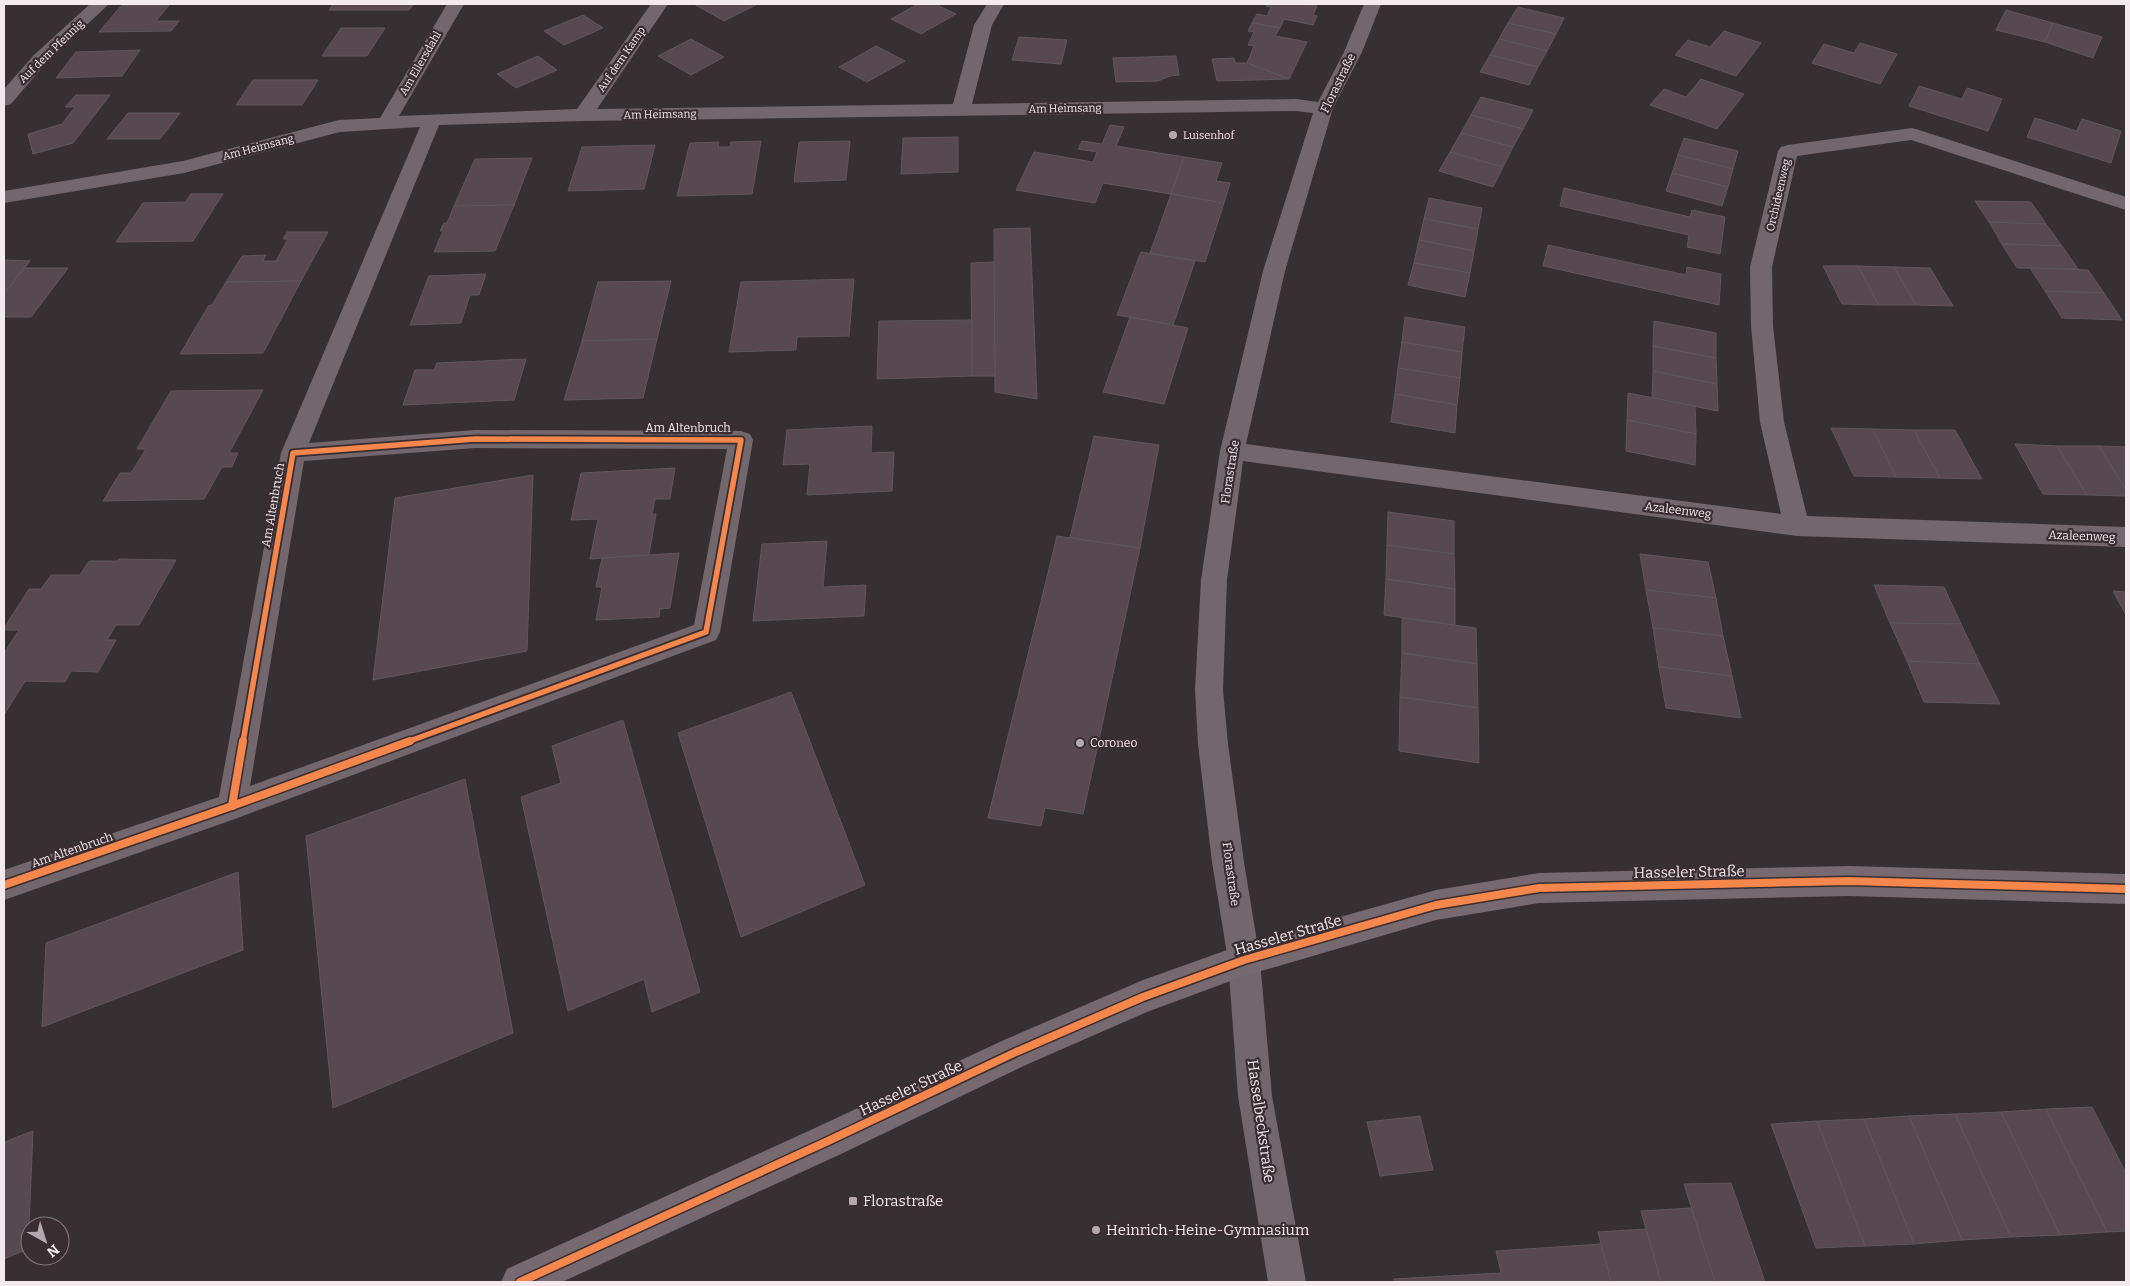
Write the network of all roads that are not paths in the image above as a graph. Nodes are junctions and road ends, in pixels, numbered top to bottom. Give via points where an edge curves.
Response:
1 (100, 4) edge
2 (454, 4) edge
3 (659, 4) edge
4 (994, 4) edge
5 (1373, 4) edge
6 (4, 100) edge
7 (1324, 108) junction
8 (961, 109) junction
9 (583, 115) junction
10 (432, 120) junction
11 (386, 123) junction
12 (4, 197) edge
13 (2126, 204) edge
14 (1232, 451) junction
15 (293, 453) junction
16 (1797, 526) junction
17 (2126, 537) edge
18 (232, 806) junction
19 (4, 885) edge
20 (2126, 889) edge
21 (1244, 960) junction
22 (520, 1282) edge
23 (1287, 1282) edge

1 - 6 street, Auf dem Pfennig via 40,59
2 - 11 street, Am Ellersdahl
3 - 9 street, Auf dem Kamp
4 - 8 street via 982,25
5 - 7 street, Florastraße
7 - 8 street, Am Heimsang via 1296,105
7 - 14 street, Florastraße via 1274,272
8 - 9 street, Am Heimsang
9 - 10 street, Am Heimsang
10 - 11 street, Am Heimsang
10 - 15 street, Am Altenbruch
11 - 12 street, Am Heimsang via 339,126 184,167
13 - 16 street, Orchideenweg via 1912,134 1788,151 1761,267 1762,326 1772,422
14 - 16 street, Azaleenweg
14 - 21 street, Florastraße via 1214,580 1209,690 1228,862
15 - 18 street, Am Altenbruch
15 - 18 street, Am Altenbruch via 475,439 741,440 706,632
16 - 17 street, Azaleenweg
18 - 19 street, Am Altenbruch
20 - 21 main road, Hasseler Straße via 1849,881 1540,888 1436,906
21 - 22 main road, Hasseler Straße via 1143,997 1016,1052 828,1142
21 - 23 street, Hasselbeckstraße via 1255,1096

